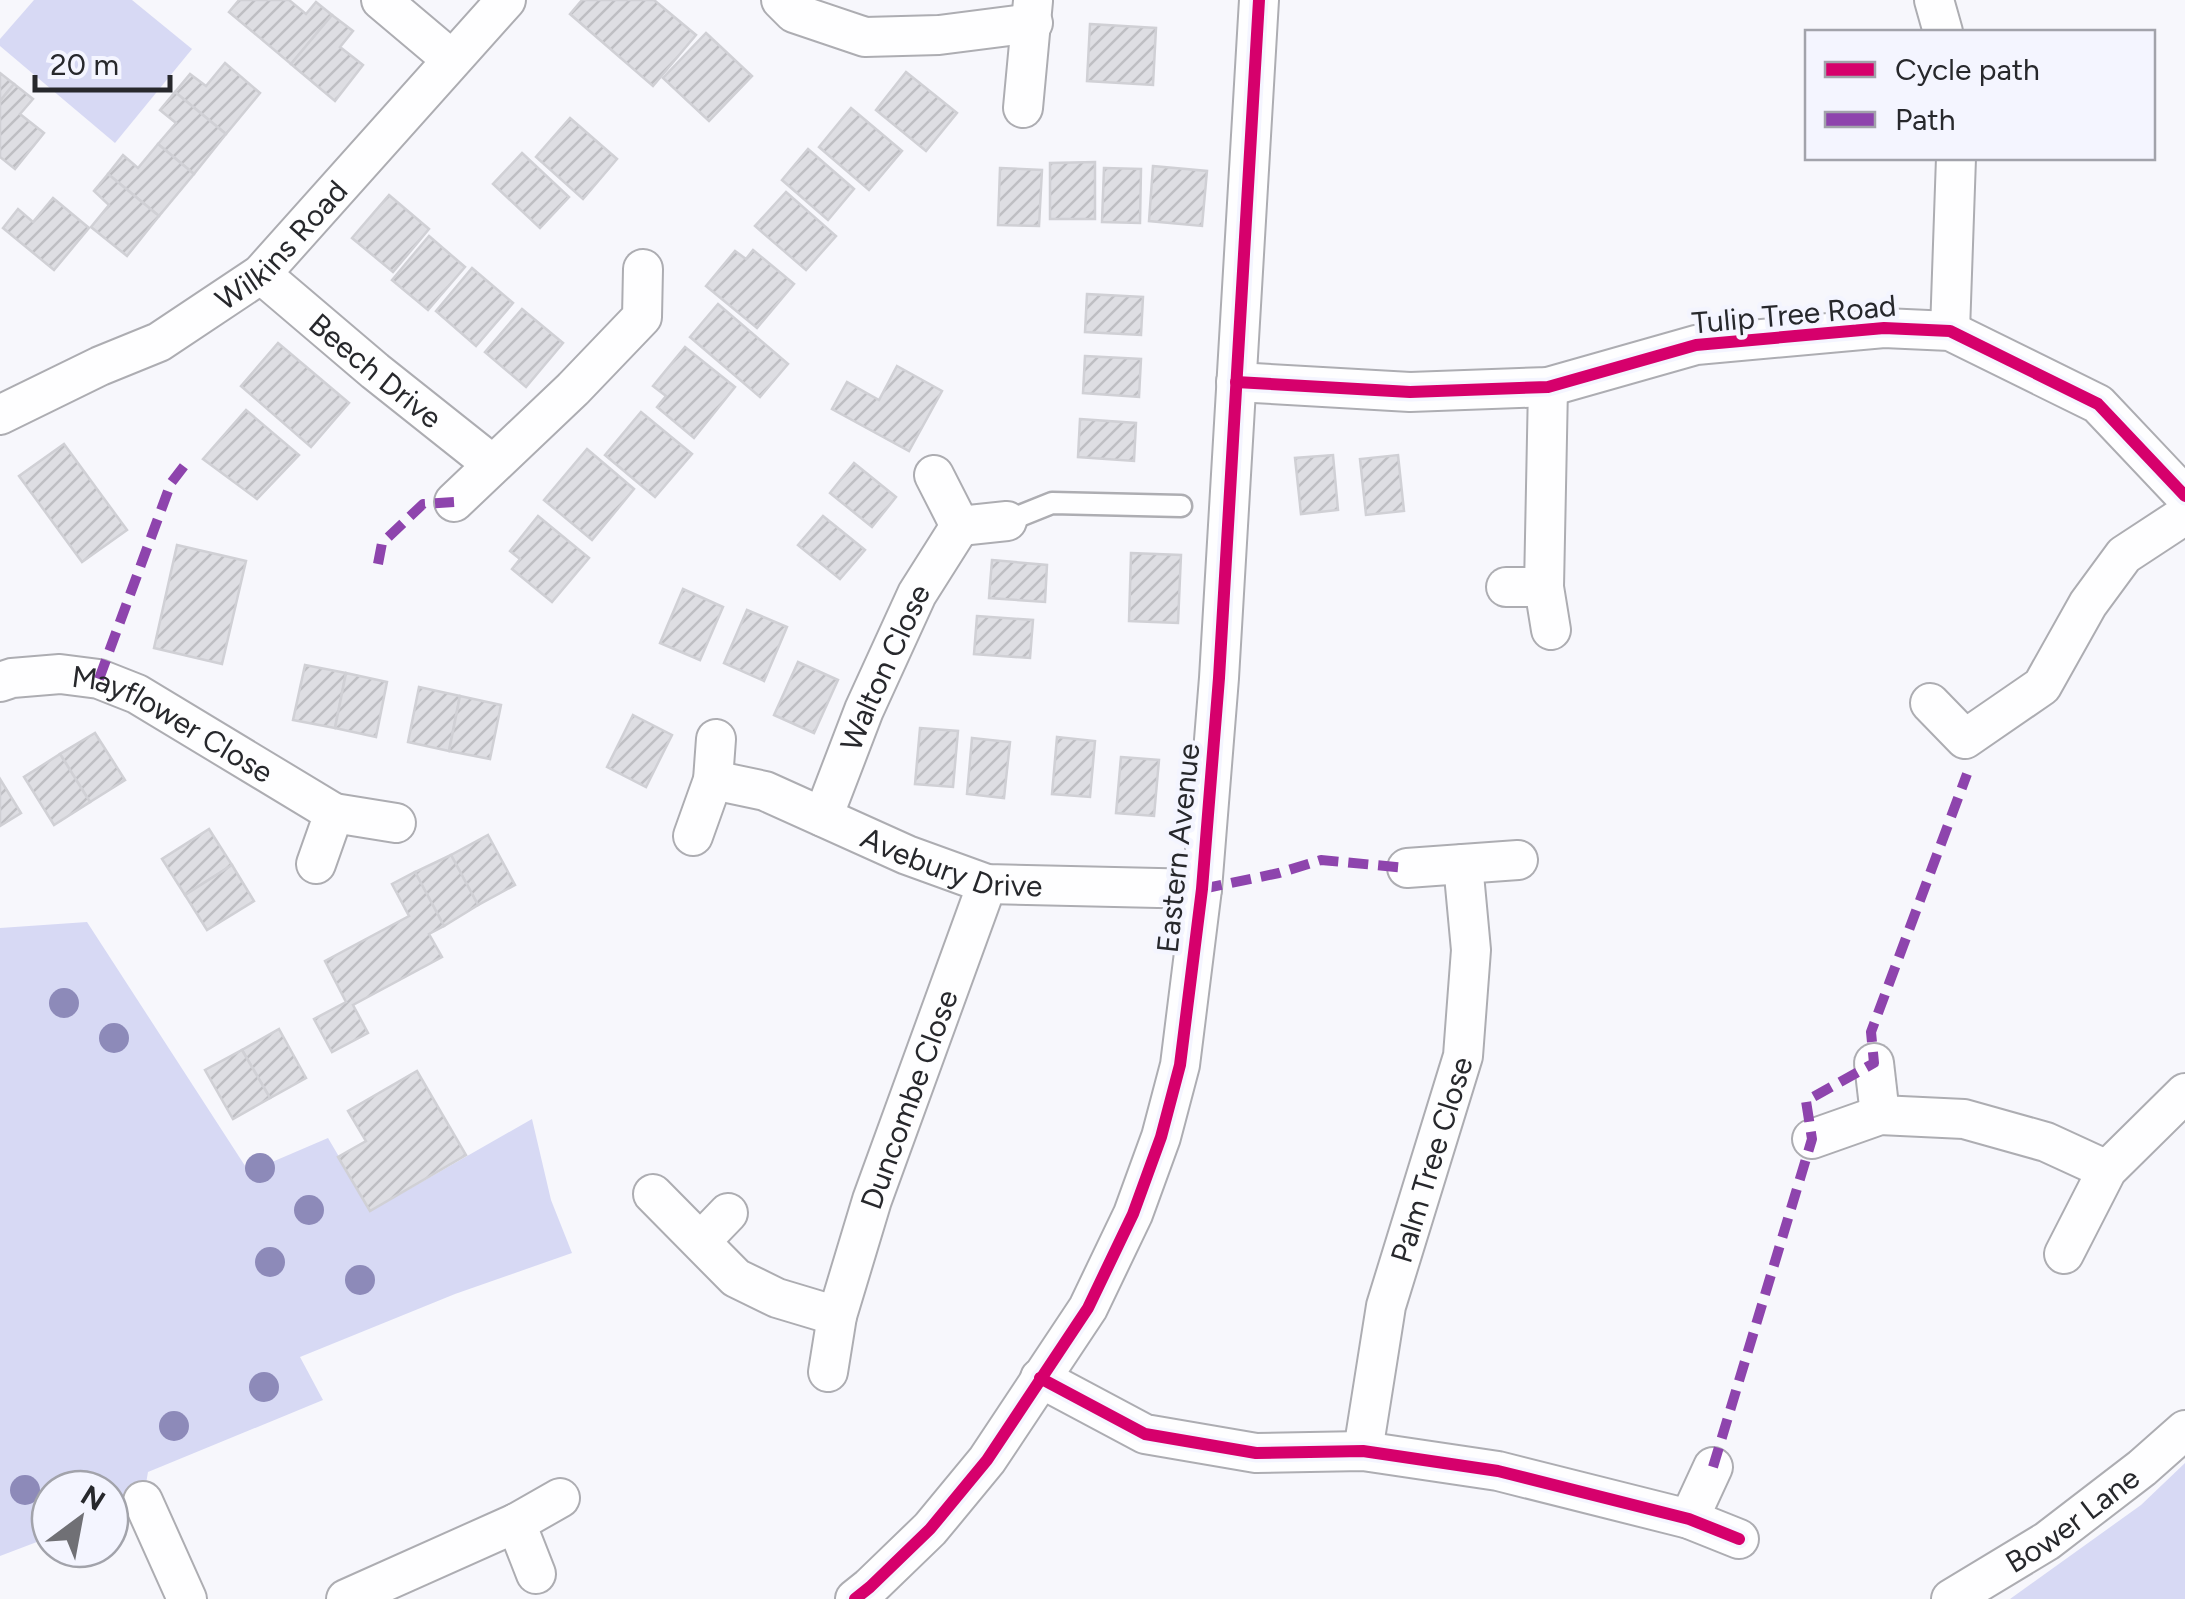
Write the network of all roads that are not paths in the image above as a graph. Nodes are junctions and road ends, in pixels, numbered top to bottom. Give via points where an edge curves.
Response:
1 (381, 0) edge
2 (506, 0) edge
3 (780, 0) edge
4 (1259, 0) edge
5 (1934, 0) edge
6 (1033, 11) edge
7 (1942, 30) edge
8 (451, 59) junction
9 (1023, 108) dead end
10 (1956, 160) edge
11 (643, 269) dead end
12 (261, 274) junction
13 (1950, 330) junction
14 (1236, 382) junction
15 (1548, 388) junction
16 (0, 415) edge
17 (492, 464) junction
18 (934, 475) dead end
19 (2185, 496) edge
20 (454, 502) dead end
21 (1182, 506) dead end
22 (2185, 516) edge
23 (1007, 521) joint
24 (960, 526) junction
25 (1506, 587) dead end
26 (1544, 587) junction
27 (1552, 630) dead end
28 (0, 682) edge
29 (1930, 703) dead end
30 (716, 740) dead end
31 (713, 780) junction
32 (334, 812) junction
33 (823, 817) junction
34 (396, 822) dead end
35 (693, 836) dead end
36 (1518, 860) dead end
37 (316, 864) dead end
38 (1463, 864) junction
39 (1407, 868) dead end
40 (988, 884) junction
41 (1202, 889) junction
42 (1874, 1062) dead end
43 (2185, 1093) edge
44 (1880, 1115) junction
45 (1812, 1139) dead end
46 (2106, 1170) junction
47 (653, 1194) dead end
48 (728, 1213) dead end
49 (701, 1241) junction
50 (2064, 1254) dead end
51 (838, 1316) junction
52 (828, 1372) dead end
53 (1040, 1378) junction
54 (2185, 1430) edge
55 (1363, 1451) junction
56 (1712, 1468) dead end
57 (560, 1498) dead end
58 (143, 1501) dead end
59 (1688, 1519) junction
60 (516, 1522) junction
61 (1738, 1539) dead end
62 (536, 1574) dead end
63 (186, 1599) edge
64 (346, 1599) edge
65 (855, 1599) edge
66 (1951, 1599) edge

1 - 8 street
2 - 8 street, Wilkins Road
3 - 6 street via 794,12 865,37 939,35
4 - 14 street, Eastern Avenue
5 - 7 street
6 - 9 street
8 - 12 street, Wilkins Road
10 - 13 street
11 - 17 street via 642,317
12 - 16 street, Wilkins Road via 159,342
12 - 17 street, Beech Drive
13 - 15 street, Tulip Tree Road via 1884,328 1696,345
13 - 19 street, Tulip Tree Road via 2098,404
14 - 15 street, Tulip Tree Road via 1410,392
14 - 41 street, Eastern Avenue
15 - 26 street
17 - 20 street
18 - 24 street
21 - 23 lane via 1052,503
22 - 29 street via 2124,555 2042,686 1966,757
23 - 24 street
24 - 33 street, Walton Close via 917,594
25 - 26 street
26 - 27 street
28 - 32 street, Mayflower Close via 60,674 99,679 137,694
30 - 31 street
31 - 33 street, Avebury Drive via 765,791
31 - 35 street
32 - 34 street, Mayflower Close
32 - 37 street
33 - 40 street, Avebury Drive
36 - 38 street
38 - 39 street
38 - 55 street, Palm Tree Close via 1471,950 1463,1056 1386,1306
40 - 41 street, Avebury Drive
40 - 51 street, Duncombe Close via 884,1167
41 - 53 street, Eastern Avenue via 1180,1065 1161,1137 1088,1308
42 - 44 street
43 - 46 street
44 - 45 street
44 - 46 street via 1964,1119 2046,1142
46 - 50 street
47 - 49 street
48 - 49 street
49 - 51 street via 736,1278
51 - 52 street, Duncombe Close
53 - 55 street via 1145,1434 1256,1453
53 - 65 street, Eastern Avenue via 987,1460 930,1529
54 - 66 street, Bower Lane via 2047,1542
55 - 59 street via 1498,1471
56 - 59 street
57 - 60 street
58 - 63 street
59 - 61 street
60 - 62 street
60 - 64 street

